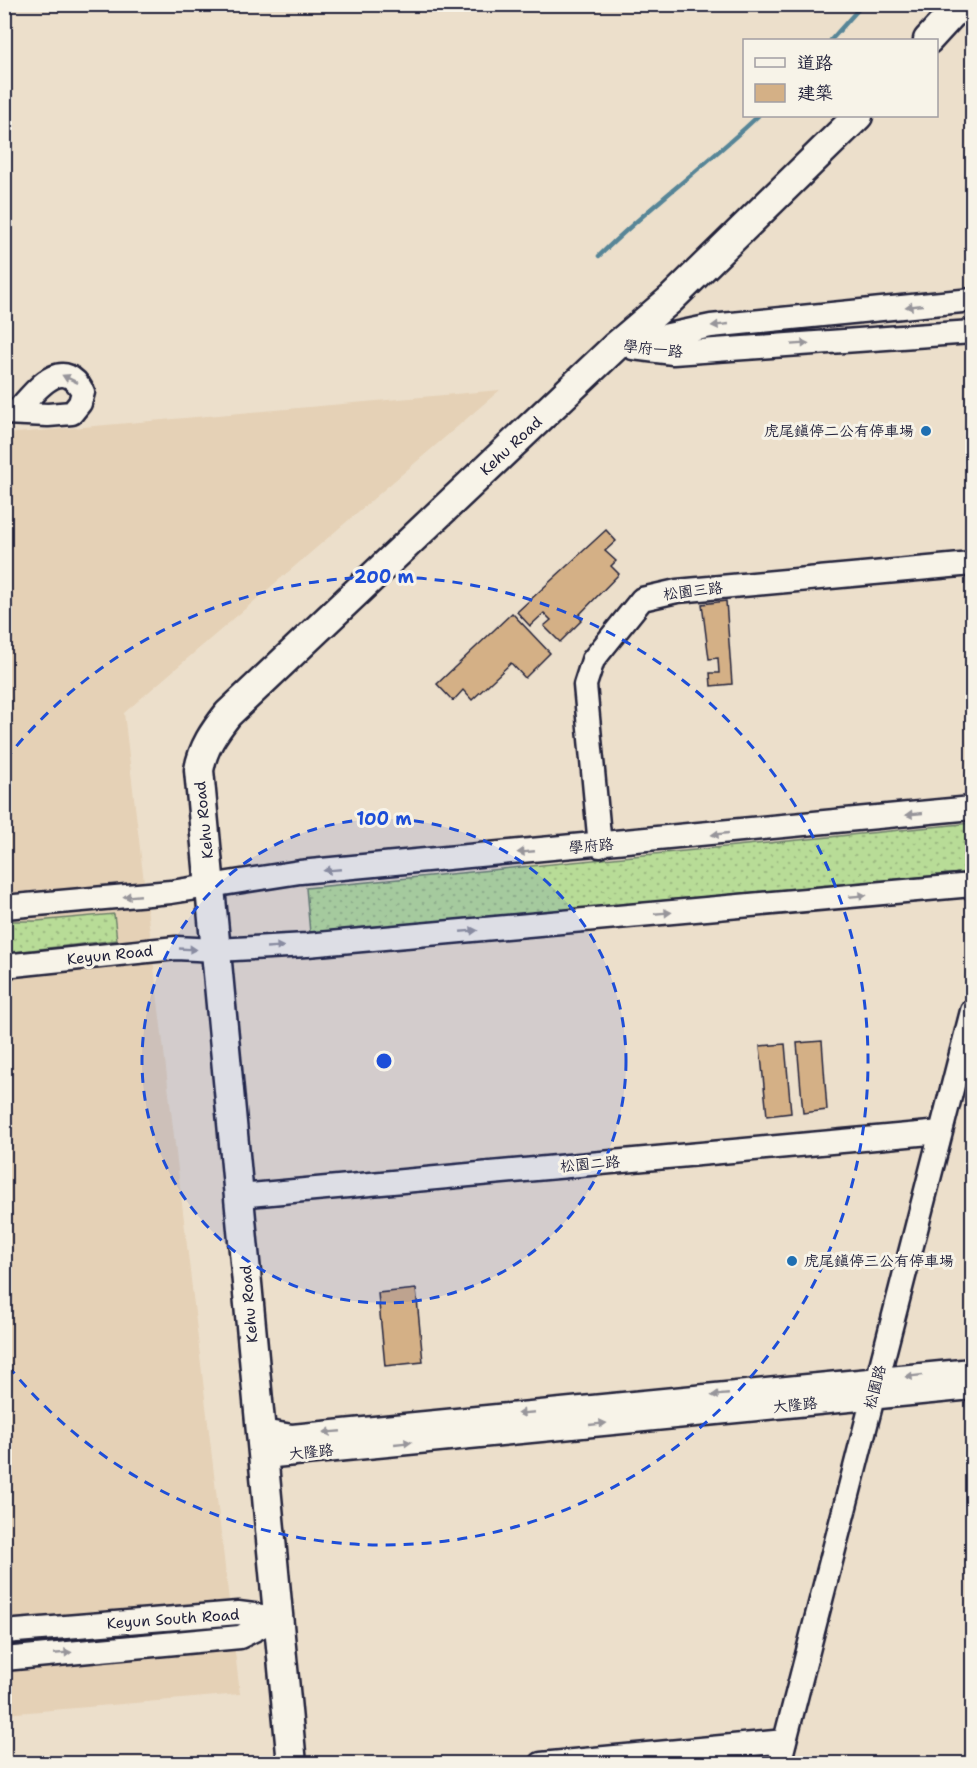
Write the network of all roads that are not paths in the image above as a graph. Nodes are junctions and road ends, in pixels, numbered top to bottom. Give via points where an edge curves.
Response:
1 (961, 4) edge
2 (929, 39) edge
3 (857, 117) edge
4 (972, 300) edge
5 (972, 332) edge
6 (616, 346) junction
7 (972, 564) edge
8 (972, 808) edge
9 (600, 846) junction
10 (972, 885) edge
11 (211, 886) junction
12 (4, 907) edge
13 (216, 950) junction
14 (4, 966) edge
15 (972, 1011) edge
16 (941, 1132) junction
17 (239, 1196) junction
18 (972, 1370) edge
19 (972, 1388) edge
20 (875, 1389) junction
21 (263, 1451) junction
22 (278, 1618) junction
23 (4, 1632) edge
24 (4, 1659) edge
25 (784, 1741) junction
26 (292, 1764) edge
27 (541, 1764) edge
28 (779, 1764) edge

1 - 2 main road
3 - 6 main road, Kehu Road via 671,299
4 -> 6 street, 學府一路 via 711,326
6 -> 5 street, 學府一路 via 673,353
6 - 11 main road, Kehu Road via 236,706 211,736 199,770
7 - 9 street, 松園三路 via 677,591 642,599 593,660 585,685
8 -> 9 street, 學府路
9 -> 11 street, 學府路 via 300,872
13 -> 10 street
11 -> 12 street
11 - 13 main road, Kehu Road
14 -> 13 street, Keyun Road via 176,948
13 - 17 main road, Kehu Road
15 - 16 street, 松園路
16 - 17 street, 松園二路
16 - 20 street, 松園路
17 - 21 main road, Kehu Road
18 -> 20 street, 大隆路
19 - 20 street, 大隆路
20 - 21 street, 大隆路 via 292,1436 274,1433
20 - 25 street, 松園路
21 - 22 main road, Kehu Road
22 - 23 street, Keyun South Road via 238,1613
24 -> 22 street, Keyun South Road via 240,1637
22 - 26 main road, Kehu Road
25 - 27 street
25 - 28 street, 松園路

